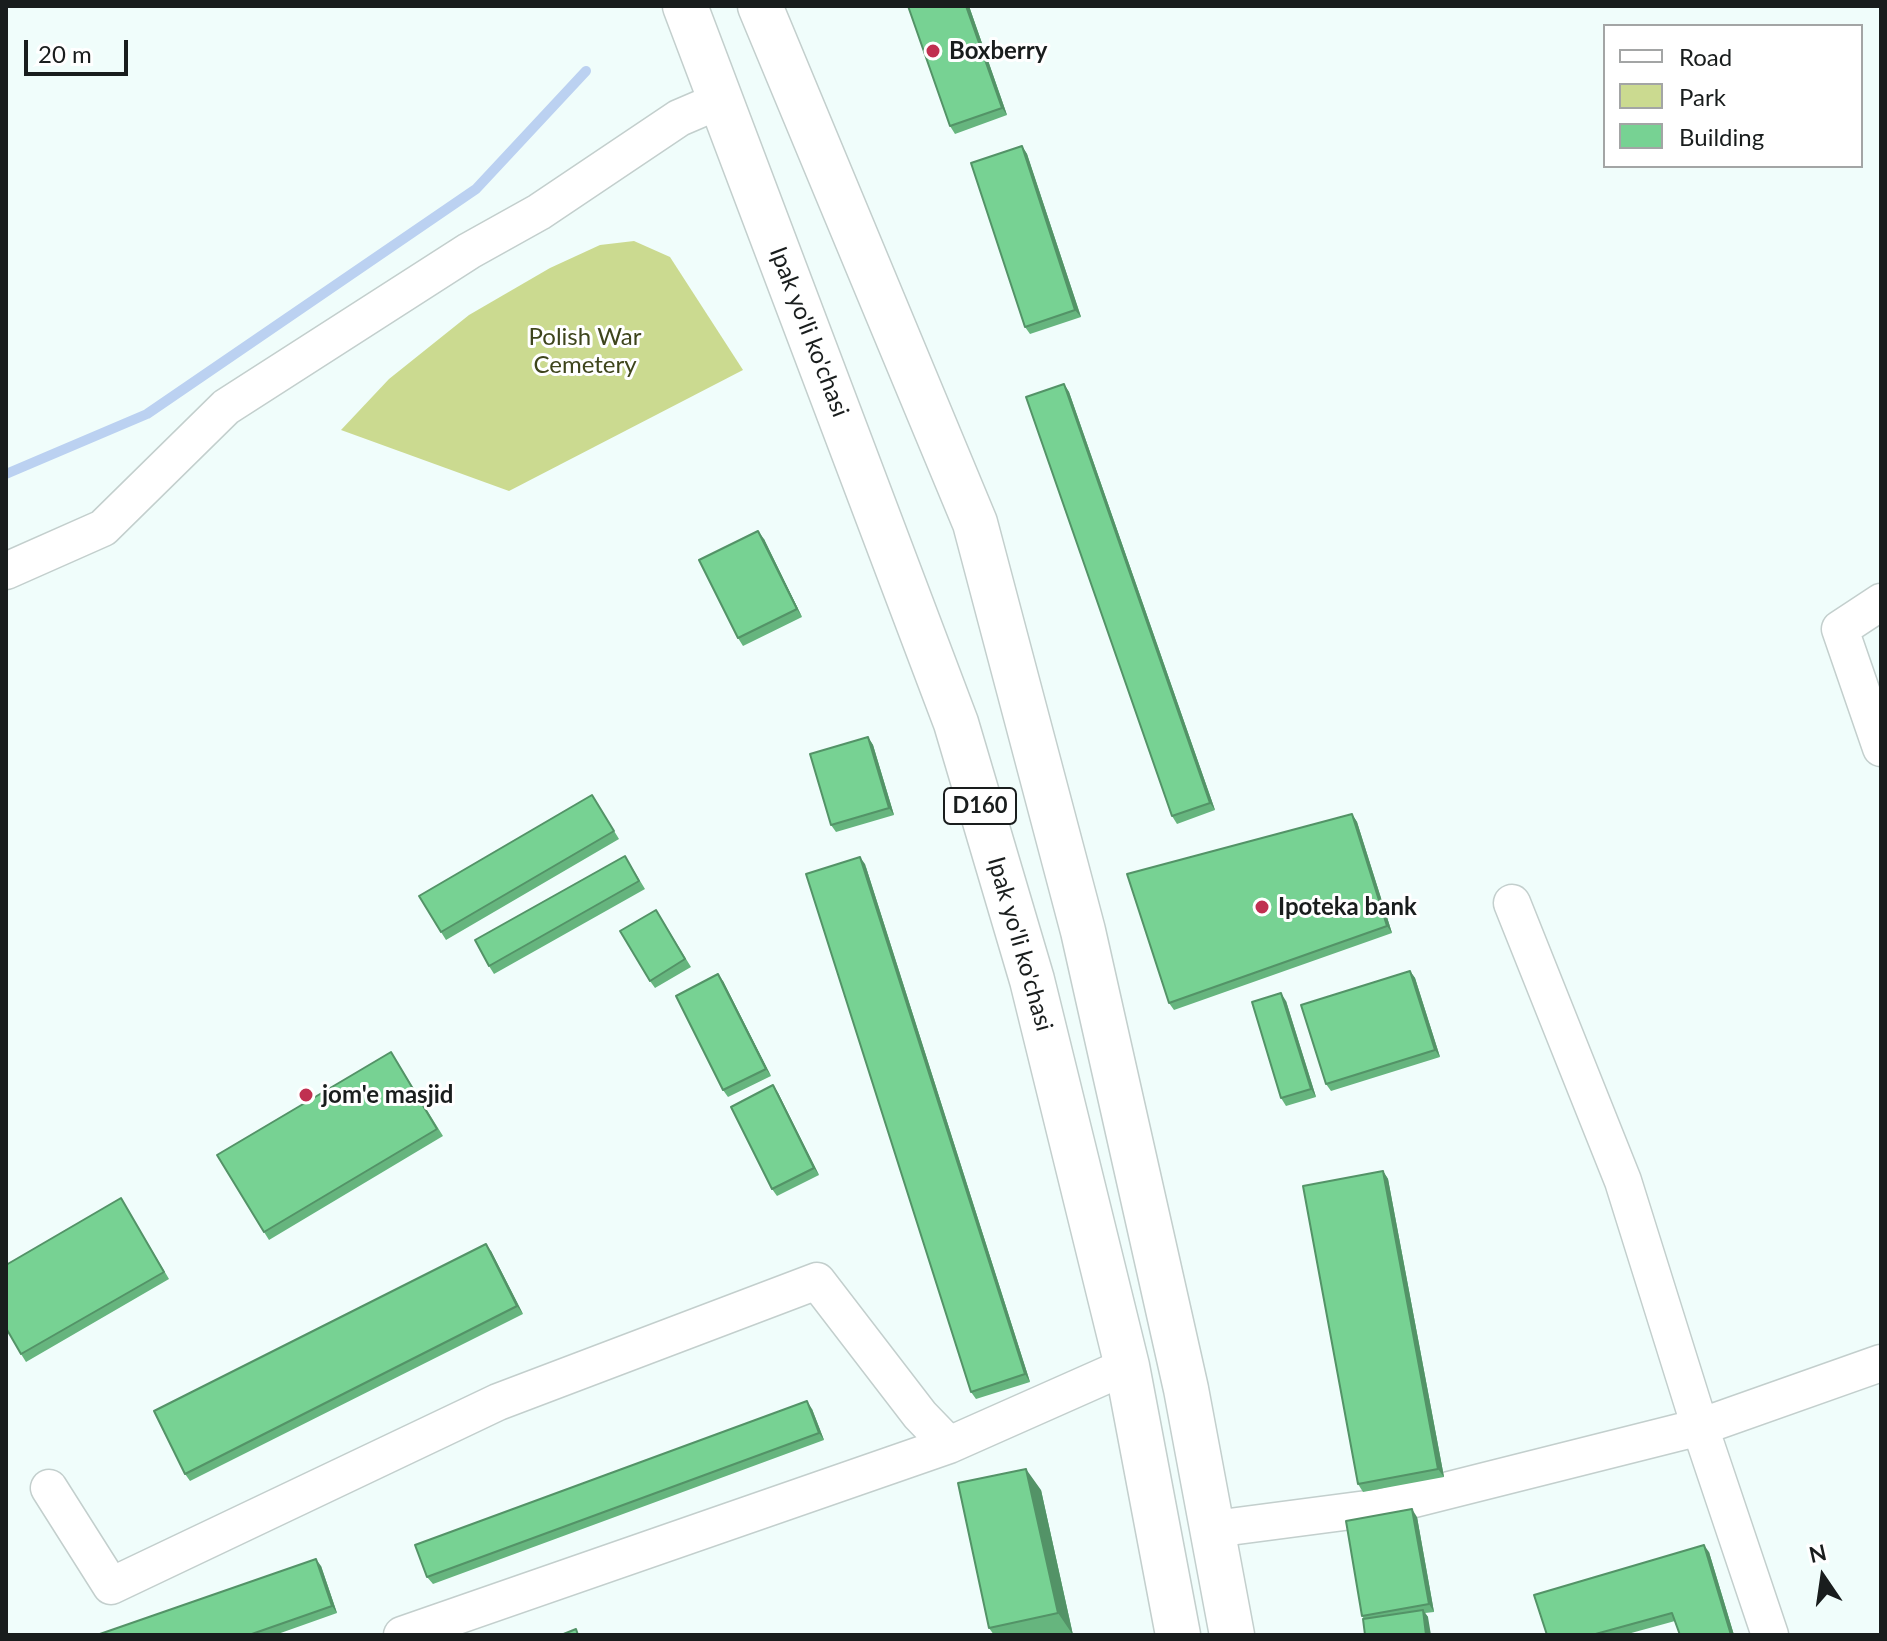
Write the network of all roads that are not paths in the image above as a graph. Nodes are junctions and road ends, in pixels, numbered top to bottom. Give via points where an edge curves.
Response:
1 (685, 6) edge
2 (760, 6) edge
3 (721, 100) junction
4 (6, 571) edge
5 (1881, 602) edge
6 (1881, 748) edge
7 (1512, 903) dead end
8 (1881, 1363) edge
9 (1127, 1366) junction
10 (1700, 1427) junction
11 (949, 1445) junction
12 (49, 1488) dead end
13 (1214, 1529) junction
14 (402, 1635) edge
15 (1178, 1635) edge
16 (1232, 1635) edge
17 (1770, 1635) edge

1 - 3 main road, Ipak yo'li ko'chasi / D160
2 - 13 main road, D160 via 975,523 1083,931
3 - 4 street via 679,118 226,407 103,528
3 - 9 main road, Ipak yo'li ko'chasi / D160 via 956,723 1032,980
5 - 6 street via 1840,629
7 - 10 street via 1623,1181
8 - 10 street
9 - 11 street
9 - 15 main road, Ipak yo'li ko'chasi / D160
10 - 13 street via 1382,1507
10 - 17 street
11 - 12 street via 817,1281 498,1402 111,1586
11 - 14 street
13 - 16 main road, D160

